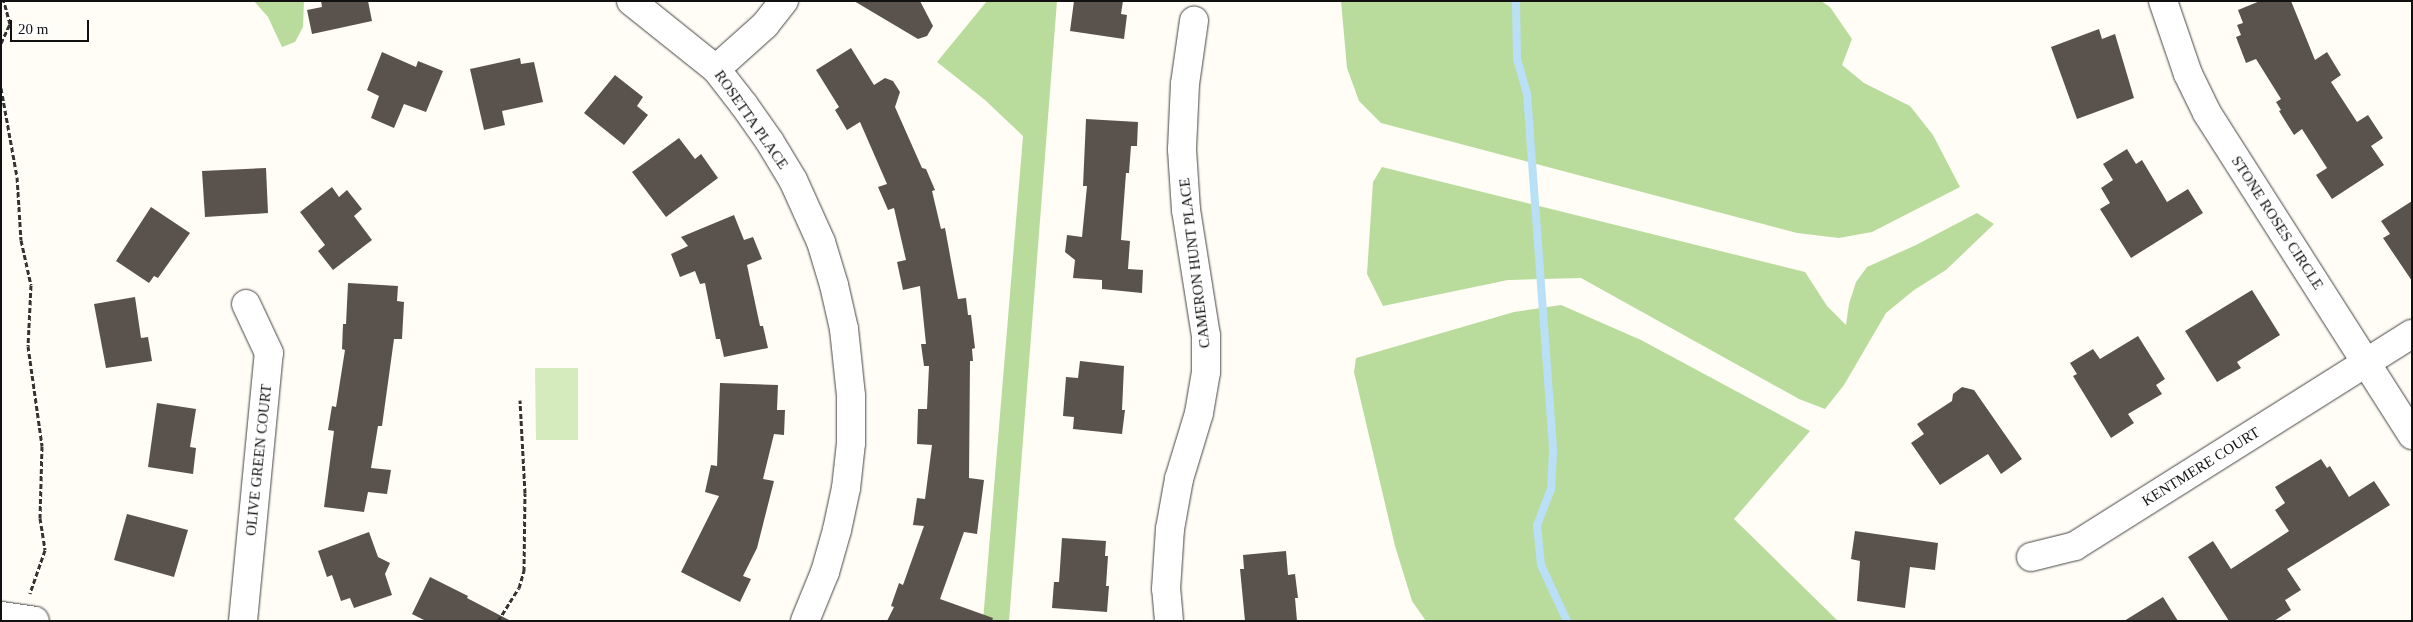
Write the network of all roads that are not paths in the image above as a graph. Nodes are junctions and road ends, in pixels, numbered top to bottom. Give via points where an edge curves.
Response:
1 (631, 1) edge
2 (784, 1) edge
3 (2163, 1) edge
4 (1194, 21) dead end
5 (716, 69) junction
6 (246, 304) dead end
7 (2412, 334) edge
8 (2366, 363) junction
9 (2412, 435) edge
10 (2031, 557) dead end
11 (243, 621) edge
12 (805, 621) edge
13 (1169, 621) edge

1 - 5 street, ROSETTA PLACE
2 - 5 street via 765,25
3 - 8 street, STONE ROSES CIRCLE via 2188,74 2207,113
4 - 13 street, CAMERON HUNT PLACE via 1185,84 1182,149 1186,210 1206,336 1206,372 1200,413 1179,479 1170,529 1166,589
5 - 12 street, ROSETTA PLACE via 770,142 793,180 821,242 844,329 851,396 851,443 846,488 825,572
6 - 11 street, OLIVE GREEN COURT via 270,352
7 - 8 street, KENTMERE COURT
8 - 9 street, STONE ROSES CIRCLE
8 - 10 street, KENTMERE COURT via 2074,546

